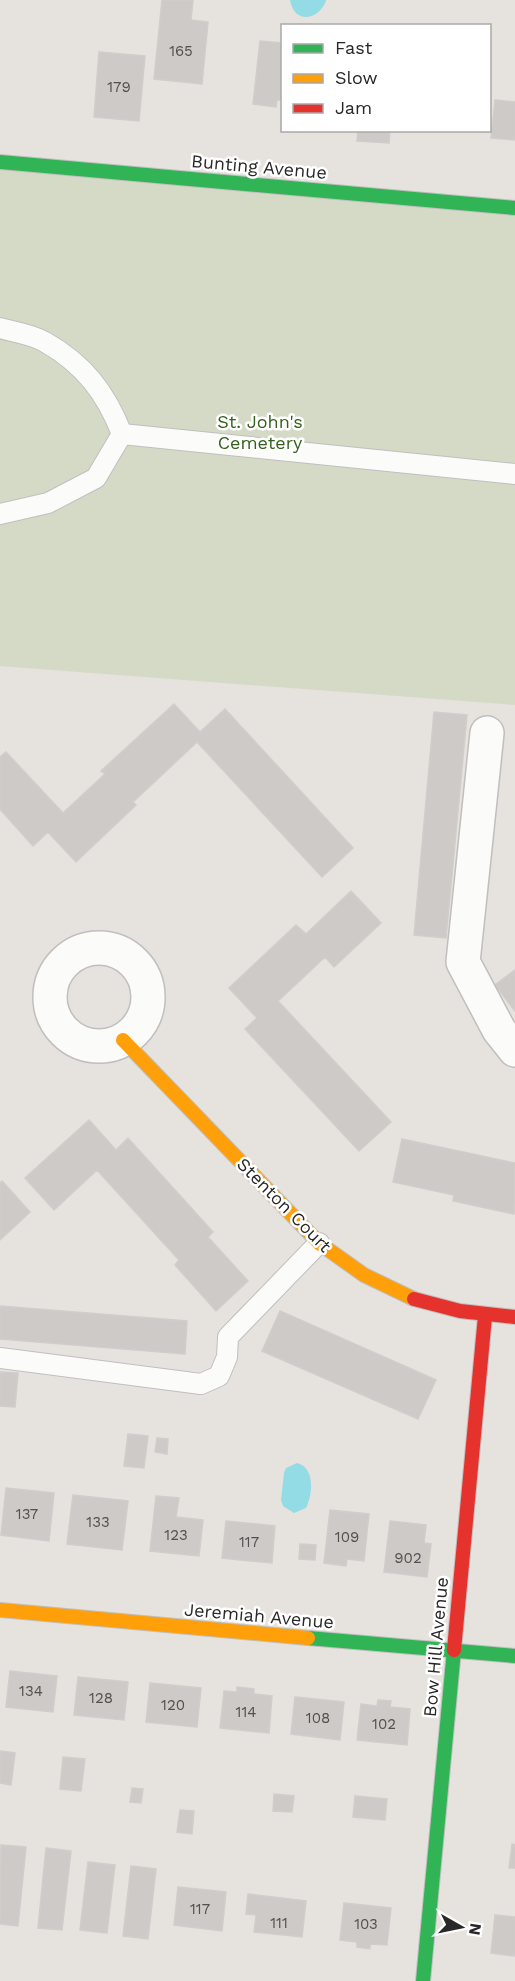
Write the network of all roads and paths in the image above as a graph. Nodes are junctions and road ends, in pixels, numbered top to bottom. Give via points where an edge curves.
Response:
1 (0, 162) edge
2 (515, 208) edge
3 (0, 328) edge
4 (122, 434) junction
5 (515, 474) edge
6 (0, 514) edge
7 (487, 733) dead end
8 (123, 1040) dead end
9 (515, 1050) edge
10 (319, 1243) junction
11 (485, 1316) junction
12 (515, 1317) edge
13 (0, 1358) edge
14 (0, 1610) edge
15 (454, 1651) junction
16 (515, 1656) edge
17 (423, 1981) edge

1 - 2 street, Bunting Avenue
3 - 4 lane via 44,341 88,374 113,410
4 - 5 lane
4 - 6 lane via 96,478 48,503
7 - 9 street via 464,962 499,1030
8 - 10 street, Stenton Court
10 - 11 street, Stenton Court via 388,1289 437,1307
10 - 13 lane via 228,1337 227,1357 219,1376 201,1384
11 - 12 street, Stenton Court
11 - 15 street, Bow Hill Avenue
14 - 15 street, Jeremiah Avenue
15 - 16 street, Jeremiah Avenue
15 - 17 street, Bow Hill Avenue

